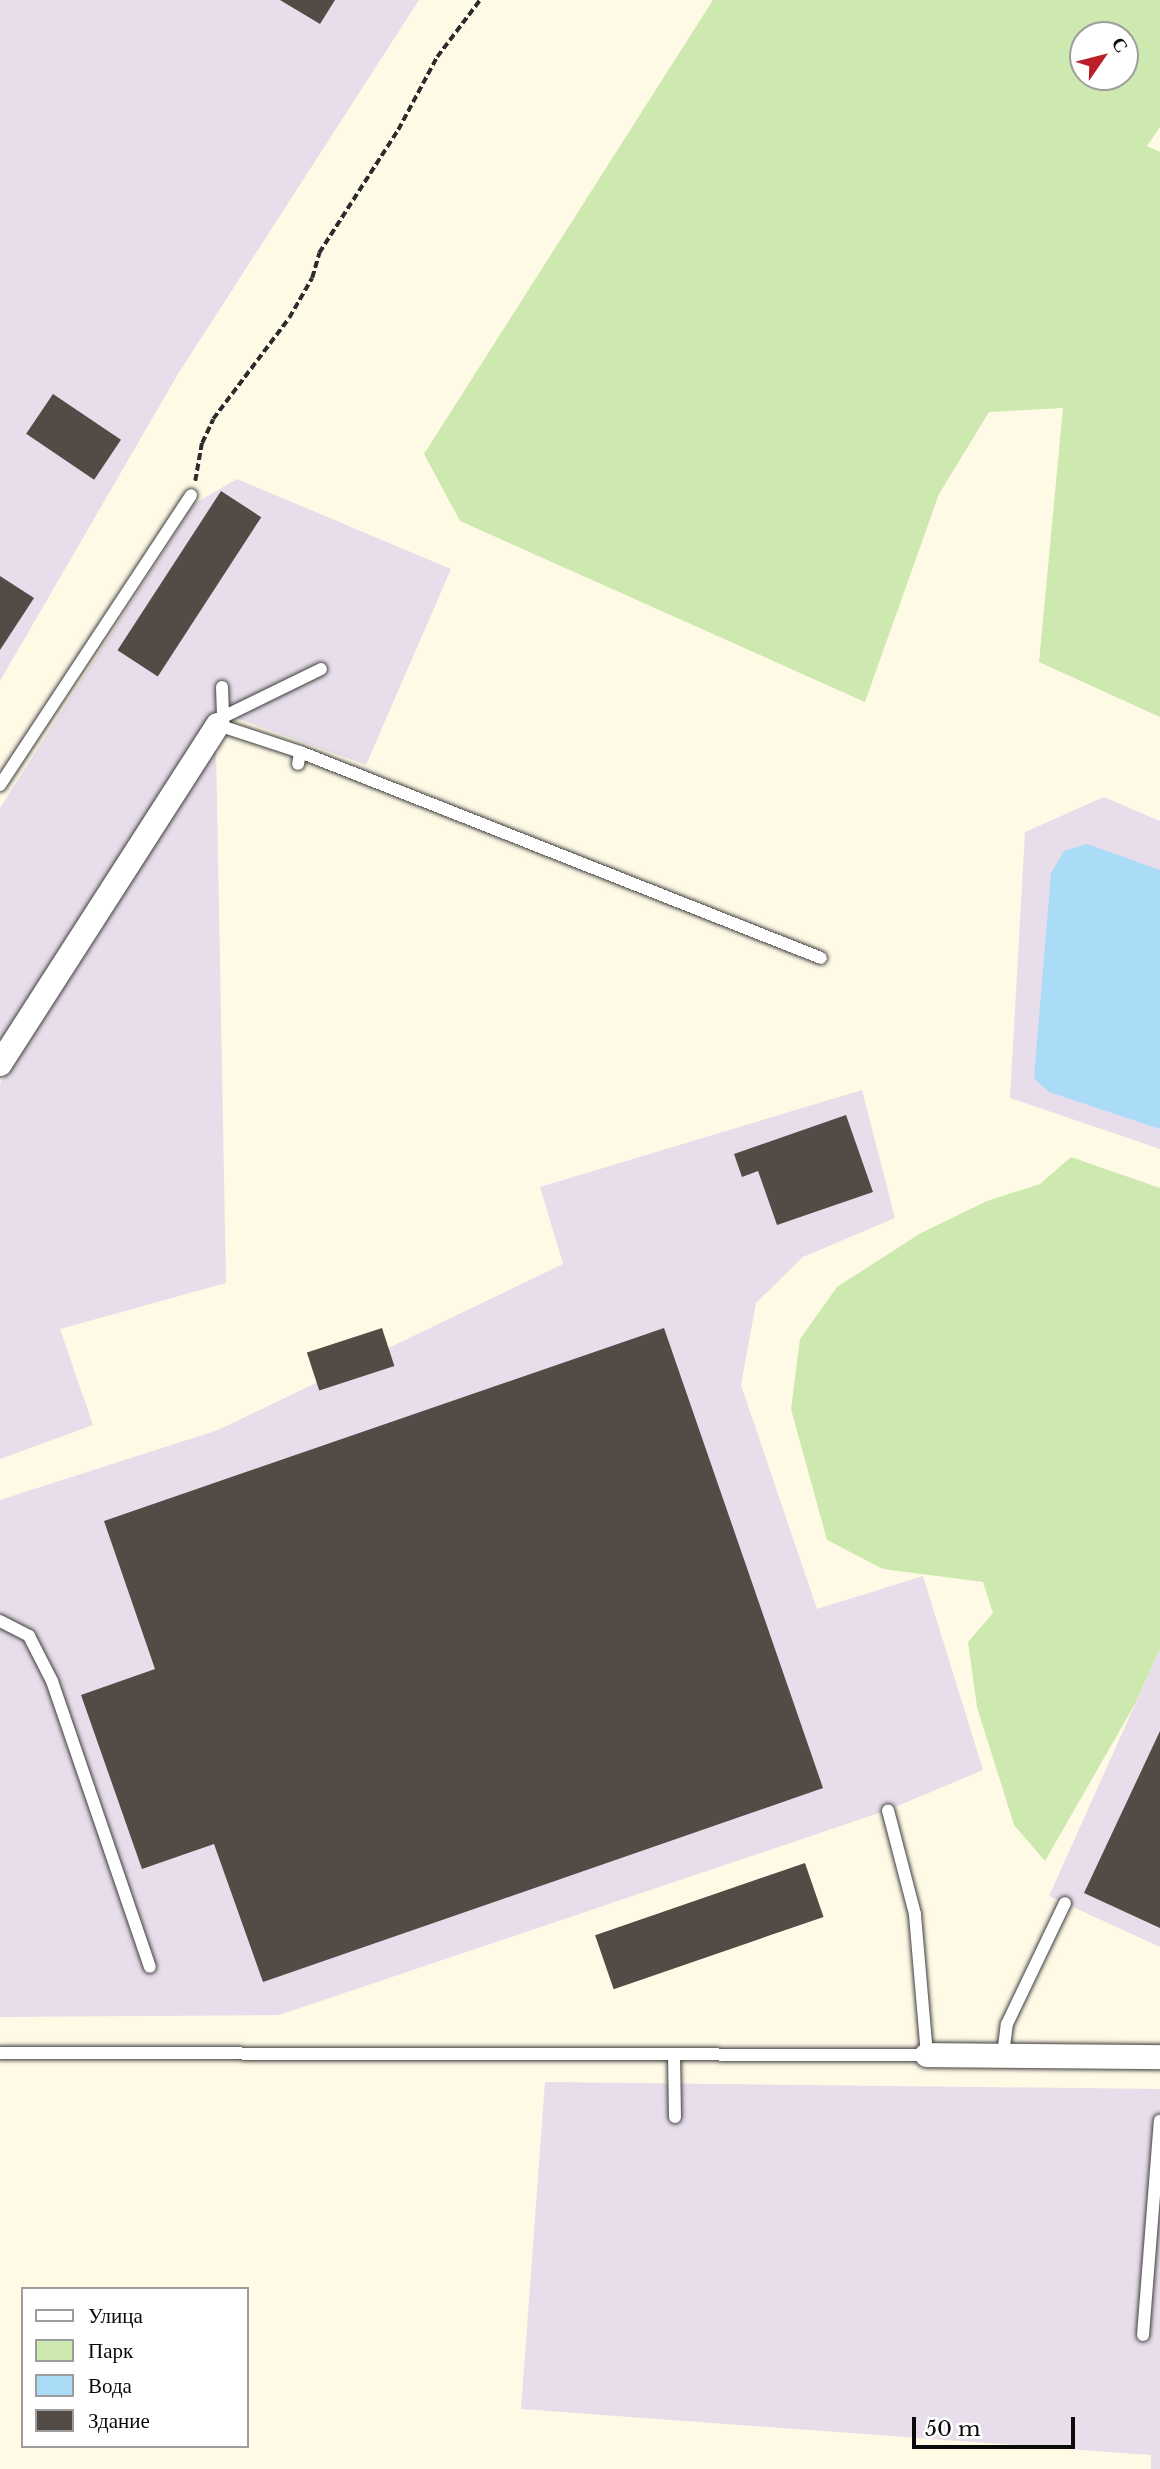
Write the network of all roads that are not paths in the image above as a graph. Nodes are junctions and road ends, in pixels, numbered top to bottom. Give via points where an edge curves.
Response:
1 (191, 495) road end
2 (321, 669) dead end
3 (222, 687) dead end
4 (221, 721) junction
5 (0, 785) edge
6 (821, 958) dead end
7 (0, 1065) edge
8 (0, 1621) edge
9 (888, 1810) dead end
10 (1065, 1903) dead end
11 (150, 1967) dead end
12 (0, 2053) edge
13 (674, 2054) junction
14 (927, 2055) junction
15 (1003, 2056) junction
16 (1160, 2057) edge
17 (675, 2118) dead end
18 (1160, 2121) edge
19 (1143, 2335) dead end

1 - 5 lane
2 - 4 lane
3 - 4 lane
4 - 6 lane via 299,758
4 - 7 street
8 - 11 lane via 29,1636 52,1681
9 - 14 lane via 915,1914
10 - 15 lane via 1007,2024
12 - 13 lane
13 - 14 lane
13 - 17 lane
14 - 15 street
15 - 16 street
18 - 19 lane

